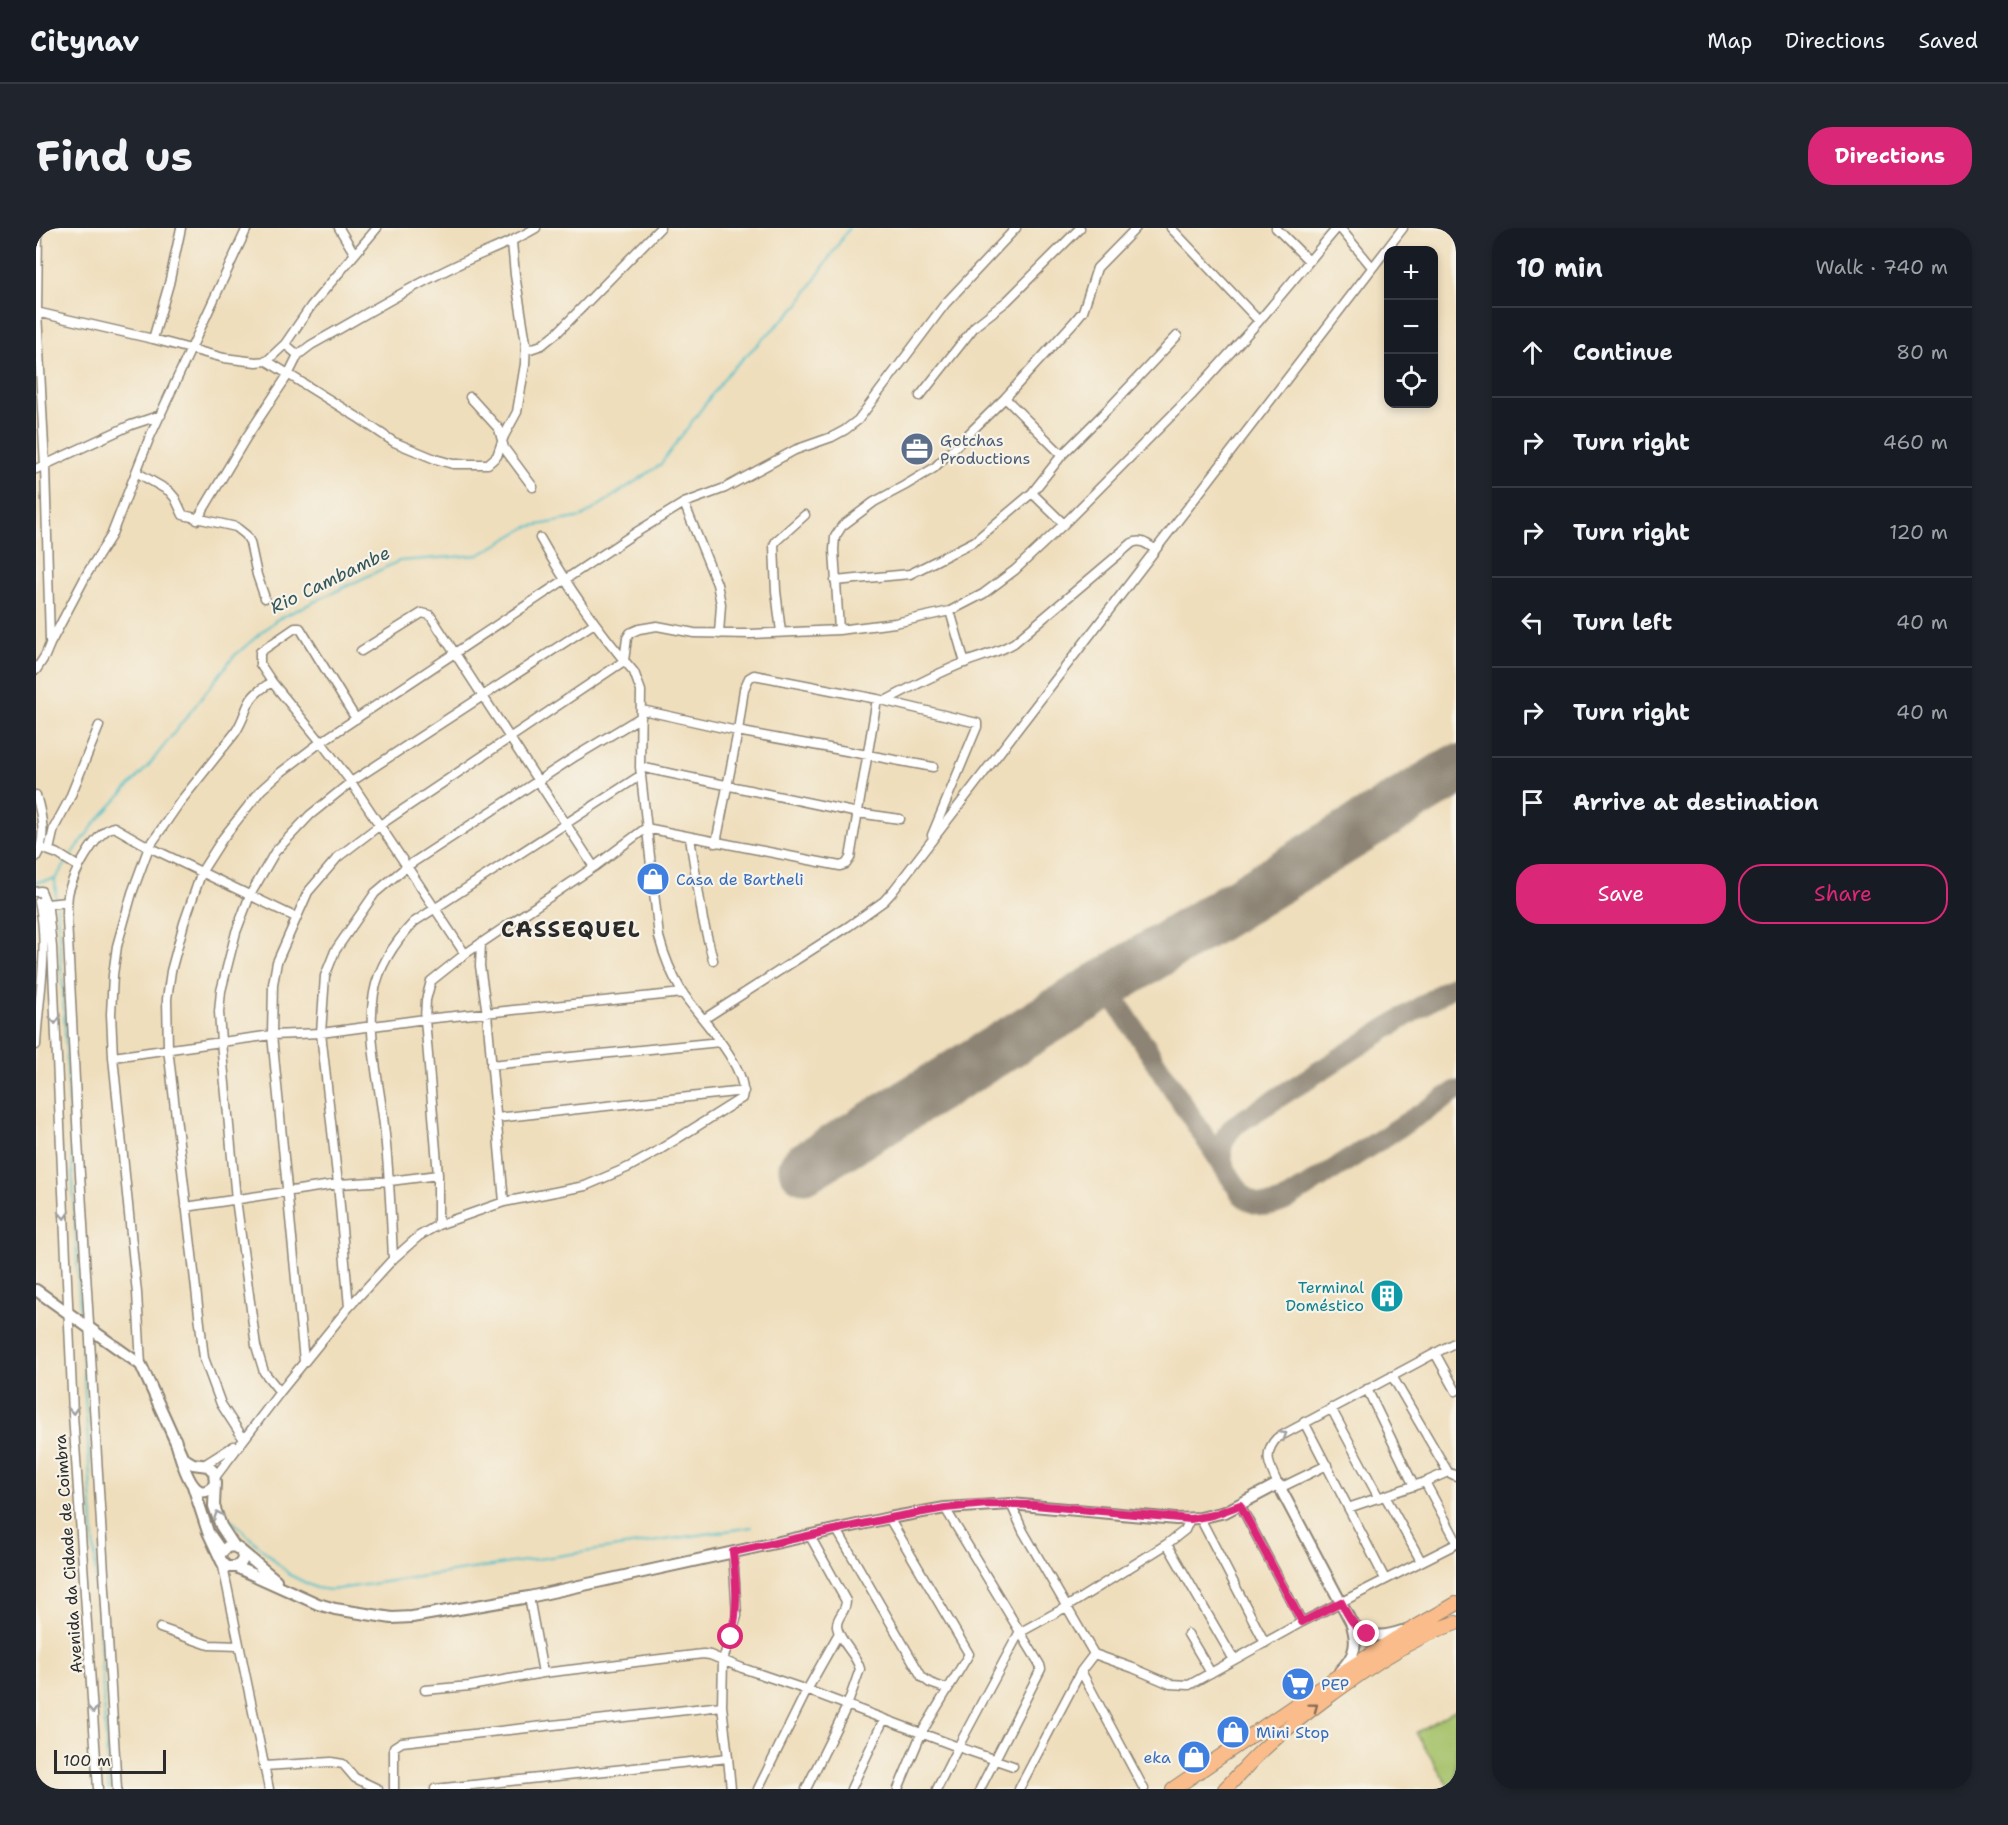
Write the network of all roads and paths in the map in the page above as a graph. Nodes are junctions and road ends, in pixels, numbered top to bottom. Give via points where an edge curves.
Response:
1 (38, 228) edge
2 (181, 228) edge
3 (247, 228) edge
4 (339, 228) edge
5 (377, 228) edge
6 (536, 228) edge
7 (660, 228) edge
8 (1016, 228) edge
9 (1080, 228) edge
10 (1136, 228) edge
11 (1171, 228) edge
12 (1276, 228) edge
13 (1339, 228) edge
14 (1403, 228) edge
15 (37, 241) edge
16 (512, 242) junction
17 (354, 253) junction
18 (1309, 261) junction
19 (1372, 267) junction
20 (37, 312) edge
21 (1259, 321) junction
22 (1177, 336) dead end
23 (153, 339) junction
24 (285, 344) junction
25 (192, 349) junction
26 (527, 350) junction
27 (298, 355) junction
28 (267, 361) junction
29 (288, 375) junction
30 (920, 396) dead end
31 (470, 397) dead end
32 (1005, 398) junction
33 (161, 415) junction
34 (502, 442) junction
35 (1062, 455) junction
36 (40, 467) edge
37 (136, 472) junction
38 (533, 487) dead end
39 (1032, 493) junction
40 (684, 503) junction
41 (805, 515) dead end
42 (196, 520) junction
43 (1064, 524) junction
44 (540, 538) dead end
45 (1155, 549) junction
46 (564, 580) junction
47 (835, 580) junction
48 (265, 598) dead end
49 (950, 611) junction
50 (593, 624) junction
51 (839, 630) junction
52 (781, 632) junction
53 (719, 634) junction
54 (50, 644) junction
55 (361, 651) dead end
56 (455, 653) junction
57 (624, 661) junction
58 (965, 663) junction
59 (36, 670) edge
60 (272, 682) junction
61 (484, 696) junction
62 (881, 700) junction
63 (641, 713) junction
64 (356, 719) junction
65 (99, 726) dead end
66 (738, 731) junction
67 (511, 737) junction
68 (321, 742) junction
69 (868, 756) junction
70 (933, 767) dead end
71 (641, 771) junction
72 (539, 780) junction
73 (351, 782) junction
74 (728, 785) junction
75 (36, 795) edge
76 (858, 813) junction
77 (900, 819) dead end
78 (566, 823) junction
79 (380, 825) junction
80 (646, 828) junction
81 (690, 838) junction
82 (716, 843) junction
83 (927, 846) junction
84 (149, 847) junction
85 (49, 851) junction
86 (36, 857) edge
87 (77, 865) junction
88 (406, 867) junction
89 (594, 867) junction
90 (202, 871) junction
91 (36, 882) edge
92 (250, 895) junction
93 (42, 900) edge
94 (65, 903) junction
95 (435, 908) junction
96 (295, 917) junction
97 (481, 943) junction
98 (465, 954) junction
99 (713, 960) dead end
100 (683, 993) junction
101 (487, 1014) junction
102 (425, 1019) junction
103 (704, 1019) junction
104 (36, 1023) edge
105 (372, 1027) junction
106 (321, 1033) junction
107 (272, 1035) junction
108 (221, 1042) junction
109 (720, 1042) junction
110 (36, 1045) edge
111 (168, 1048) junction
112 (113, 1057) junction
113 (490, 1065) junction
114 (744, 1091) junction
115 (496, 1118) junction
116 (438, 1175) junction
117 (390, 1181) junction
118 (338, 1184) junction
119 (287, 1193) junction
120 (236, 1199) junction
121 (504, 1202) junction
122 (186, 1206) junction
123 (438, 1225) junction
124 (393, 1259) junction
125 (36, 1290) edge
126 (349, 1307) junction
127 (71, 1314) junction
128 (89, 1327) junction
129 (1456, 1342) edge
130 (1435, 1353) junction
131 (304, 1361) junction
132 (141, 1365) junction
133 (1392, 1376) junction
134 (1367, 1389) junction
135 (1456, 1391) edge
136 (280, 1392) junction
137 (1331, 1408) junction
138 (1305, 1422) junction
139 (175, 1439) junction
140 (241, 1441) junction
141 (201, 1465) junction
142 (1327, 1465) junction
143 (1452, 1474) edge
144 (215, 1478) junction
145 (1425, 1482) junction
146 (192, 1485) junction
147 (1279, 1486) junction
148 (1414, 1486) junction
149 (1382, 1497) junction
150 (1011, 1504) junction
151 (1240, 1505) junction
152 (945, 1508) junction
153 (1348, 1508) junction
154 (890, 1518) junction
155 (1195, 1519) junction
156 (837, 1530) junction
157 (208, 1532) junction
158 (810, 1536) junction
159 (1456, 1542) edge
160 (1167, 1544) junction
161 (237, 1548) junction
162 (733, 1552) junction
163 (1421, 1561) junction
164 (230, 1566) junction
165 (1385, 1579) junction
166 (529, 1597) junction
167 (1341, 1602) junction
168 (318, 1604) junction
169 (1455, 1605) edge
170 (1068, 1606) junction
171 (1302, 1622) junction
172 (1351, 1622) junction
173 (1424, 1622) junction
174 (1456, 1623) edge
175 (160, 1628) dead end
176 (839, 1633) junction
177 (1019, 1633) junction
178 (1188, 1634) dead end
179 (1265, 1643) junction
180 (239, 1646) junction
181 (1094, 1654) junction
182 (723, 1660) junction
183 (1234, 1660) junction
184 (1080, 1671) junction
185 (543, 1673) junction
186 (1211, 1673) junction
187 (1325, 1684) junction
188 (947, 1689) junction
189 (425, 1690) dead end
190 (807, 1690) junction
191 (722, 1706) junction
192 (847, 1706) junction
193 (884, 1719) junction
194 (922, 1732) junction
195 (958, 1747) junction
196 (728, 1758) junction
197 (996, 1760) junction
198 (1216, 1760) junction
199 (264, 1766) junction
200 (1012, 1766) dead end
201 (1226, 1787) edge
202 (98, 1789) edge
203 (117, 1789) edge
204 (269, 1789) edge
205 (378, 1789) edge
206 (393, 1789) edge
207 (435, 1789) edge
208 (731, 1789) edge
209 (758, 1789) edge
210 (806, 1789) edge
211 (851, 1789) edge
212 (898, 1789) edge
213 (937, 1789) edge
214 (980, 1789) edge
215 (1019, 1789) edge
216 (1144, 1789) edge
217 (1173, 1789) edge
218 (1187, 1789) edge

1 - 15 street
2 - 23 street
3 - 25 street
4 - 17 street
5 - 17 street
6 - 16 street
7 - 26 street via 558,332 542,345
8 - 40 street via 945,304 858,420 845,430 795,450 724,488
9 - 30 street via 1007,301 975,326
10 - 32 street via 1097,268 1083,311
11 - 21 street
12 - 18 street
13 - 18 street
13 - 19 street
14 - 19 street
15 - 20 street
16 - 26 street
16 - 27 street via 457,264 400,294
17 - 24 street
18 - 21 street
19 - 45 street
20 - 23 street
20 - 36 street
21 - 43 street
22 - 35 street
23 - 25 street
24 - 27 street
24 - 28 street
25 - 28 street via 224,358
25 - 33 street
26 - 34 street via 517,412
27 - 29 street
28 - 29 street
29 - 34 street via 394,442 435,459 464,465 488,464 497,456
29 - 42 street
31 - 34 street via 499,429
32 - 35 street
32 - 47 street via 934,468 873,502 842,526 835,537
33 - 36 street
33 - 37 street
34 - 38 street
35 - 39 street
36 - 54 street
37 - 42 street via 169,491 183,515
37 - 54 street via 111,536
39 - 43 street
39 - 47 street via 975,541 910,574
40 - 46 street
40 - 53 street via 717,584 721,604
41 - 52 street via 774,545
42 - 48 street via 236,527 246,535
43 - 49 street via 1015,570 983,594
44 - 46 street
45 - 58 street via 1143,542 1132,543 1014,643
45 - 83 street
46 - 50 street
46 - 56 street
47 - 51 street
49 - 51 street
49 - 58 street
50 - 57 street
50 - 61 street
51 - 52 street
52 - 53 street
53 - 57 street via 657,626 639,629 627,638
54 - 59 street
55 - 56 street via 422,612 430,615
56 - 61 street
56 - 64 street
57 - 63 street via 638,680
57 - 67 street
58 - 62 street
60 - 64 street via 260,663 260,652 298,628
60 - 68 street
60 - 84 street via 252,697 235,734
61 - 67 street
61 - 73 street
62 - 66 street via 754,675 748,678 744,689
62 - 69 street
62 - 83 street via 978,725
63 - 66 street
63 - 71 street
63 - 72 street
64 - 68 street
65 - 85 street via 54,828
66 - 69 street
66 - 74 street
67 - 72 street
67 - 79 street
68 - 73 street
68 - 90 street via 261,790
69 - 70 street
69 - 76 street
71 - 74 street
71 - 78 street
71 - 80 street
72 - 78 street
72 - 88 street
73 - 79 street
73 - 92 street via 310,815 275,852
74 - 76 street
74 - 82 street
75 - 85 street
76 - 77 street
76 - 82 street via 850,858 840,866
78 - 89 street
78 - 95 street
79 - 88 street
79 - 96 street via 338,857 308,892
80 - 81 street
80 - 89 street
80 - 100 street via 659,936
81 - 82 street
81 - 99 street
83 - 103 street via 879,905
84 - 87 street via 114,827 109,828
84 - 90 street
84 - 112 street via 117,946 111,1014
85 - 86 street
85 - 87 street
87 - 94 street
88 - 95 street
88 - 106 street via 375,893 336,951 325,976
89 - 97 street
90 - 92 street
90 - 111 street via 171,971
91 - 93 street
92 - 96 street
92 - 108 street via 221,992
93 - 94 street
93 - 104 street via 44,945
93 -> 127 street, Avenida da Cidade de Coimbra via 52,947
94 - 128 street, Avenida da Cidade de Coimbra
95 - 98 street
95 - 105 street via 414,922 384,962 374,992
96 - 107 street via 277,962
97 - 98 street
97 - 101 street
98 - 102 street via 431,981
100 - 101 street
100 - 103 street
101 - 102 street
101 - 113 street
102 - 105 street
102 - 116 street
103 - 109 street
104 - 110 street
105 - 106 street
105 - 117 street
106 - 107 street
106 - 118 street
107 - 108 street
107 - 119 street
108 - 111 street
108 - 120 street
109 - 113 street
109 - 114 street via 743,1082
111 - 112 street
111 - 122 street
112 - 132 street
113 - 115 street
114 - 115 street
114 - 121 street via 735,1104 629,1167 585,1186
115 - 121 street
116 - 117 street
116 - 123 street
117 - 118 street
117 - 124 street
118 - 119 street
118 - 126 street
119 - 120 street
119 - 131 street
120 - 122 street
120 - 136 street via 256,1346 264,1372
121 - 123 street
122 - 140 street via 204,1358 221,1404
123 - 124 street
124 - 126 street
125 - 127 street
126 - 131 street
127 - 128 street
127 -> 202 street, Avenida da Cidade de Coimbra via 73,1414
128 - 132 street
128 - 203 street, Avenida da Cidade de Coimbra
129 - 130 street
130 - 133 street
130 - 135 street
131 - 136 street
132 - 139 street
133 - 134 street
133 - 143 street
134 - 137 street
134 - 148 street
136 - 140 street
137 - 138 street
137 - 149 street
138 - 142 street
147 -> 138 street via 1268,1459 1270,1447 1277,1438
139 - 141 street via 183,1458
139 - 146 street
140 - 141 street
140 - 144 street
141 - 144 street via 211,1468
141 - 146 street via 192,1470
142 - 147 street
142 - 153 street
143 - 145 street
144 - 146 street via 208,1490 200,1491
161 -> 144 street via 214,1506
145 - 148 street
145 - 159 street
146 - 157 street
147 - 151 street
147 - 167 street
148 - 149 street
149 - 153 street
149 - 163 street
150 - 152 street
150 - 155 street
150 - 170 street
151 - 155 street
151 - 171 street
152 - 154 street
152 - 177 street
153 - 165 street
154 - 156 street
154 - 188 street via 969,1654
155 - 160 street
155 - 179 street
156 - 158 street
156 - 188 street via 922,1677
157 - 161 street via 222,1552 227,1547
157 - 164 street
158 - 162 street
158 - 176 street via 846,1601 845,1611 837,1619
159 - 163 street
160 - 170 street
160 - 183 street
161 - 164 street via 243,1560
161 - 168 street via 276,1581
162 - 166 street
162 - 182 street via 737,1616
163 - 165 street
164 - 168 street
164 - 180 street via 229,1593
165 - 167 street
166 - 168 street via 392,1618
166 - 185 street
167 - 171 street
167 - 172 street
169 - 173 main road
170 - 177 street
170 - 181 street
171 - 179 street
172 - 173 street via 1376,1636
172 - 187 street via 1354,1651 1345,1666
173 - 187 main road
201 -> 174 main road via 1278,1736 1344,1685 1422,1636
175 - 180 street via 209,1645
176 - 190 street
176 - 192 street via 860,1666
177 - 195 street
177 - 197 street via 1041,1669
178 - 186 street
179 - 183 street
180 - 199 street
181 - 184 street
181 - 186 street via 1181,1686
182 - 185 street via 703,1654
182 - 190 street
182 - 191 street
183 - 186 street
184 - 215 street
184 - 216 street
185 - 189 street
187 - 198 main road
188 - 194 street
190 - 192 street
190 - 209 street
191 - 196 street
191 - 206 street via 402,1742 394,1747
192 - 193 street
192 - 210 street
193 - 194 street
193 - 211 street
194 - 195 street
194 - 212 street
195 - 197 street
195 - 213 street
196 - 207 street
196 - 208 street
197 - 200 street
197 - 214 street
198 - 217 main road
198 - 218 main road
199 - 204 street
199 - 205 street via 343,1764 356,1778

